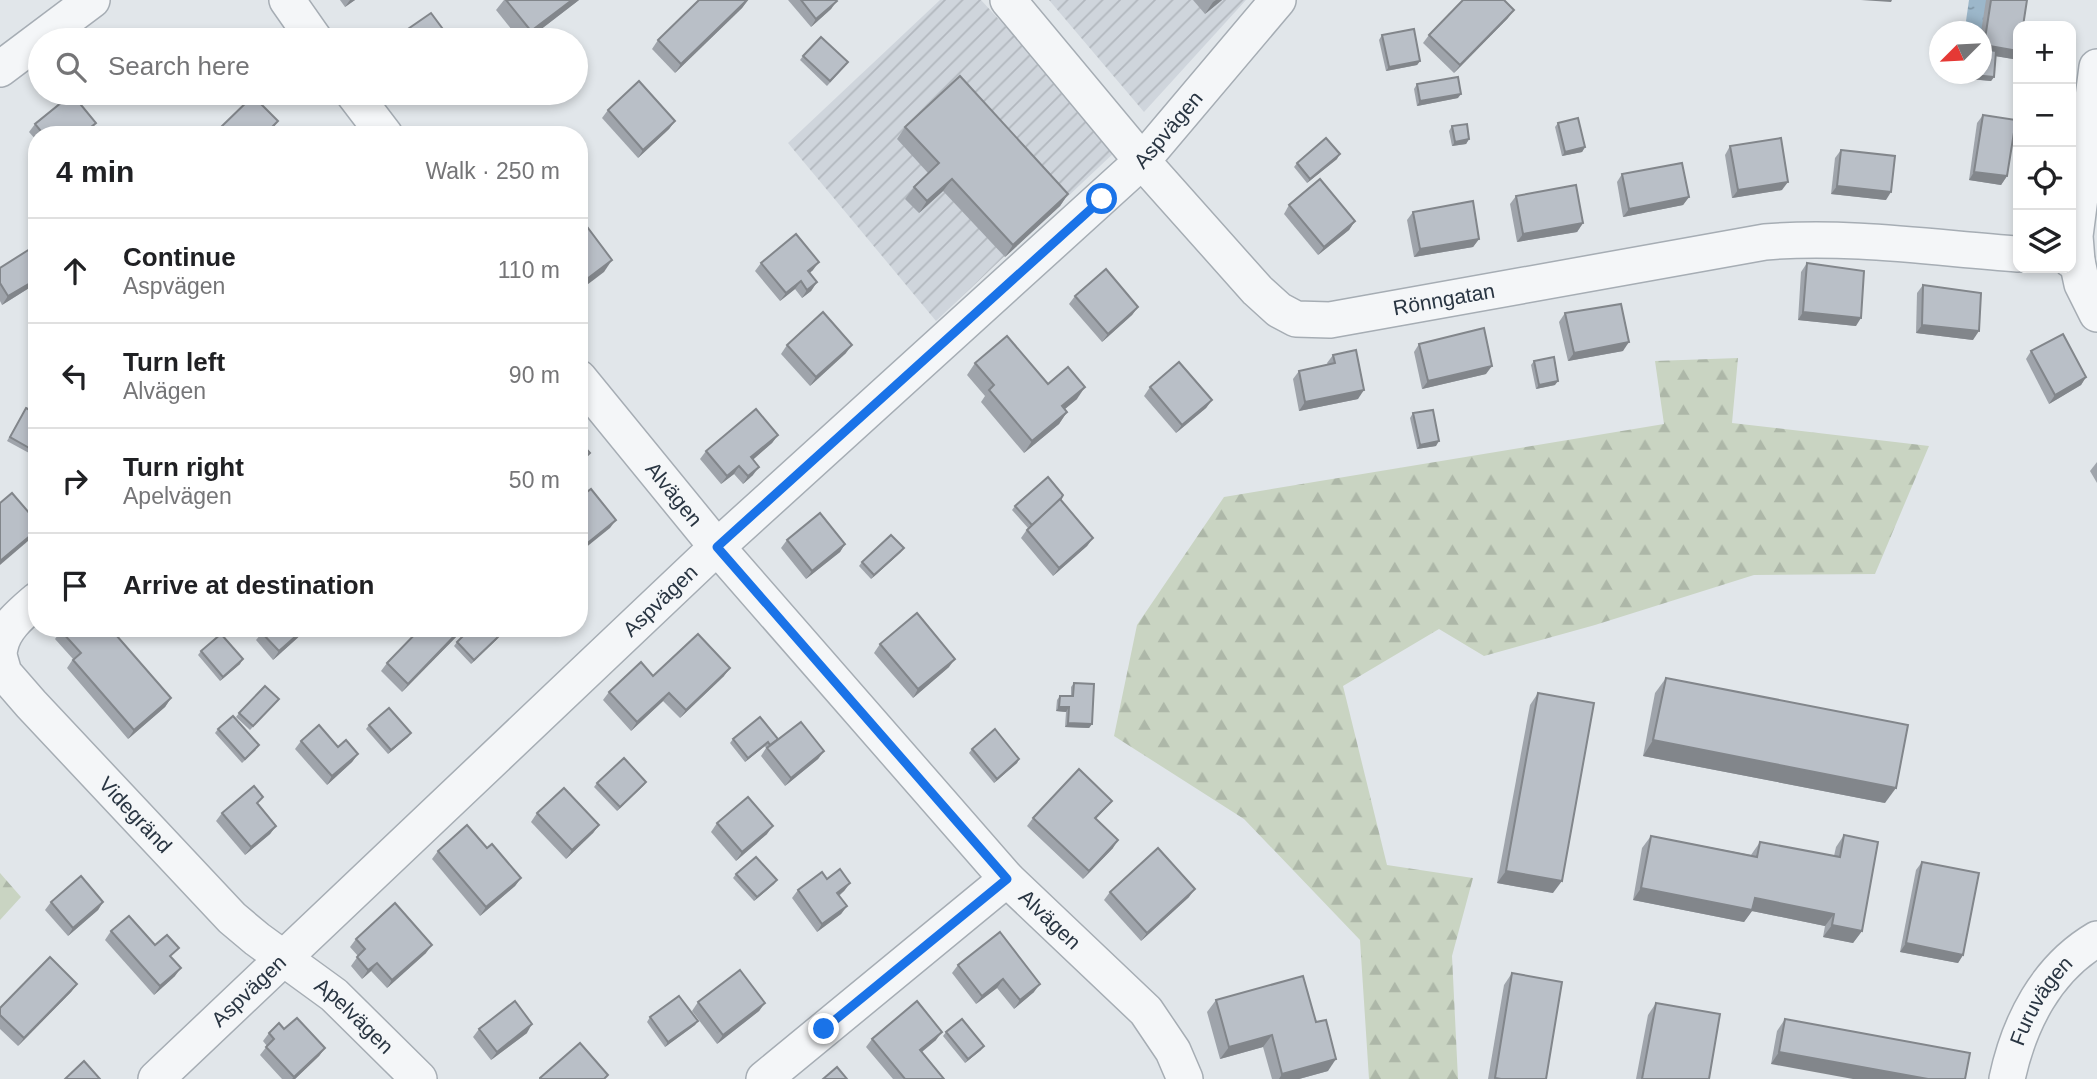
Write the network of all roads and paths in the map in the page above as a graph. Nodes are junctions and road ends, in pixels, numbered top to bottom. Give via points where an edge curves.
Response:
1 (92, 0) edge
2 (287, 0) edge
3 (1008, 0) edge
4 (1278, 0) edge
5 (55, 28) edge
6 (307, 28) edge
7 (28, 48) edge
8 (2097, 68) edge
9 (0, 69) edge
10 (362, 105) edge
11 (378, 126) edge
12 (1142, 162) junction
13 (2076, 228) edge
14 (2013, 254) edge
15 (2076, 266) edge
16 (2097, 314) edge
17 (588, 389) edge
18 (717, 547) junction
19 (28, 608) edge
20 (0, 648) edge
21 (0, 659) edge
22 (1007, 879) junction
23 (2097, 939) edge
24 (285, 959) junction
25 (156, 1079) edge
26 (419, 1079) edge
27 (764, 1079) edge
28 (1185, 1079) edge
29 (2007, 1079) edge

1 - 5 street
2 - 6 street
3 - 12 street, Rönngatan
4 - 12 street, Aspvägen
7 - 9 street
8 - 13 street
10 - 11 street
12 - 14 street, Rönngatan via 1279,310 1312,321 1765,242 1843,241
12 - 18 street, Aspvägen
15 - 16 street
17 - 18 street, Alvägen
18 - 22 street, Alvägen
18 - 24 street, Aspvägen
19 - 20 street via 9,626
21 - 24 street, Videgränd via 4,673 31,704 232,918
22 - 27 street
22 - 28 street, Alvägen via 1146,1011 1173,1051
23 - 29 street, Furuvägen via 2058,969 2033,1004
24 - 25 street, Aspvägen
24 - 26 street, Apelvägen via 334,995

